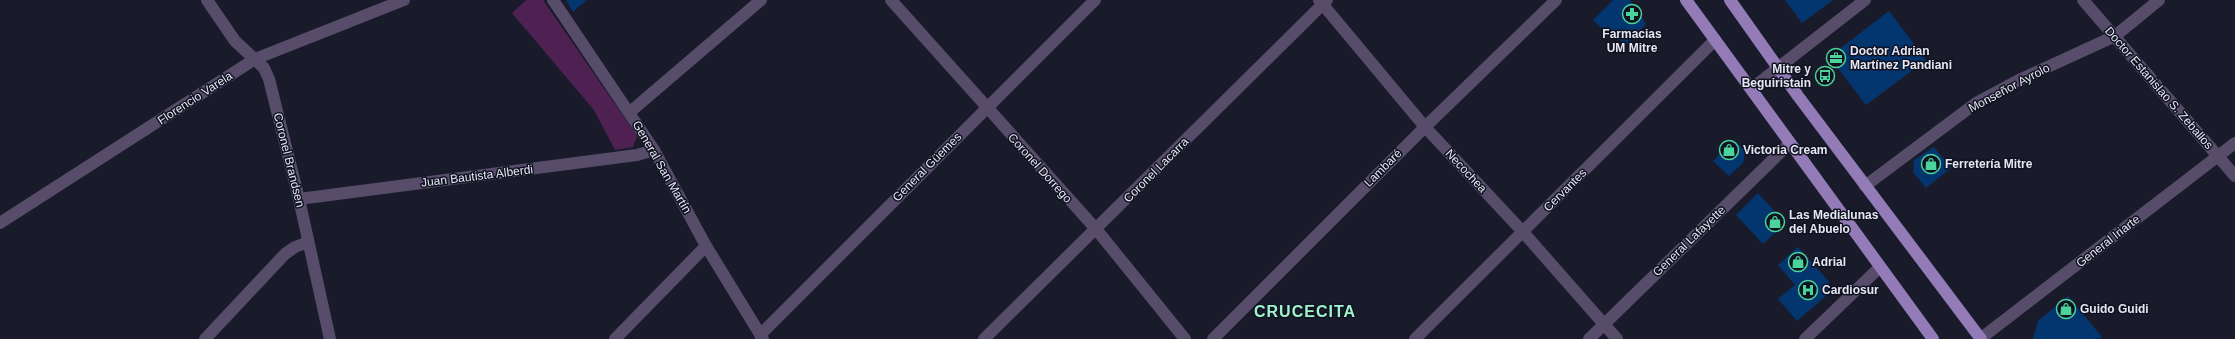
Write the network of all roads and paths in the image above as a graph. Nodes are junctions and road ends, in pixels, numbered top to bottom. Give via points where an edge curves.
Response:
1 (207, 0) edge
2 (404, 0) edge
3 (553, 0) edge
4 (761, 0) edge
5 (891, 0) edge
6 (1095, 0) edge
7 (1556, 0) edge
8 (1686, 0) edge
9 (1730, 0) edge
10 (1865, 0) edge
11 (2083, 0) edge
12 (2160, 0) edge
13 (1323, 1) edge
14 (2114, 36) junction
15 (1715, 40) junction
16 (255, 59) junction
17 (1779, 68) junction
18 (1751, 89) junction
19 (986, 108) junction
20 (630, 112) junction
21 (1424, 126) junction
22 (1790, 143) junction
23 (2235, 143) edge
24 (654, 150) junction
25 (2218, 156) junction
26 (2235, 176) edge
27 (1865, 186) junction
28 (300, 199) junction
29 (0, 223) edge
30 (1096, 229) junction
31 (1523, 232) junction
32 (308, 242) junction
33 (706, 246) junction
34 (1879, 268) junction
35 (1604, 324) junction
36 (761, 337) edge
37 (205, 339) edge
38 (330, 339) edge
39 (615, 339) edge
40 (984, 339) edge
41 (1185, 339) edge
42 (1213, 339) edge
43 (1415, 339) edge
44 (1589, 339) edge
45 (1617, 339) edge
46 (1806, 339) edge
47 (1933, 339) edge
48 (1980, 339) edge

1 - 16 street, Coronel Brandsen via 235,41
2 - 16 street, Florencio Varela
3 - 20 street, General San Martín
4 - 20 street
5 - 19 street, Coronel Dorrego
6 - 19 street, General Güemes
7 - 21 street, Lambaré
8 - 15 main road
9 - 17 main road
10 - 17 street
11 - 14 street, Doctor Estanislao S. Zeballos
12 - 14 street, Monseñor Ayrolo
13 - 21 street, Necochea
13 - 30 street, Coronel Lacarra
14 - 25 street, Doctor Estanislao S. Zeballos
14 - 27 street, Monseñor Ayrolo via 2017,80 1976,103
15 - 18 main road
15 - 31 street, Cervantes
16 - 28 street, Coronel Brandsen via 264,68 268,79
16 - 29 street, Florencio Varela
17 - 18 street
17 - 27 main road
18 - 22 main road
19 - 30 street, Coronel Dorrego
19 - 36 street, General Güemes
20 - 24 street, General San Martín
21 - 31 street, Necochea
21 - 42 street, Lambaré
22 - 34 main road
22 - 35 street, General Lafayette
23 - 25 street, General Iriarte
24 - 28 street, Juan Bautista Alberdi via 629,156
24 - 33 street, General San Martín
25 - 26 street, Doctor Estanislao S. Zeballos
25 - 48 street, General Iriarte
27 - 48 main road
28 - 32 street, Coronel Brandsen
30 - 40 street, Coronel Lacarra
30 - 41 street, Coronel Dorrego
31 - 35 street, Necochea
31 - 43 street, Cervantes
32 - 37 street via 285,254
32 - 38 street, Coronel Brandsen
33 - 36 street, General San Martín
33 - 39 street
34 - 46 street
34 - 47 main road
35 - 44 street, General Lafayette
35 - 45 street, Necochea

